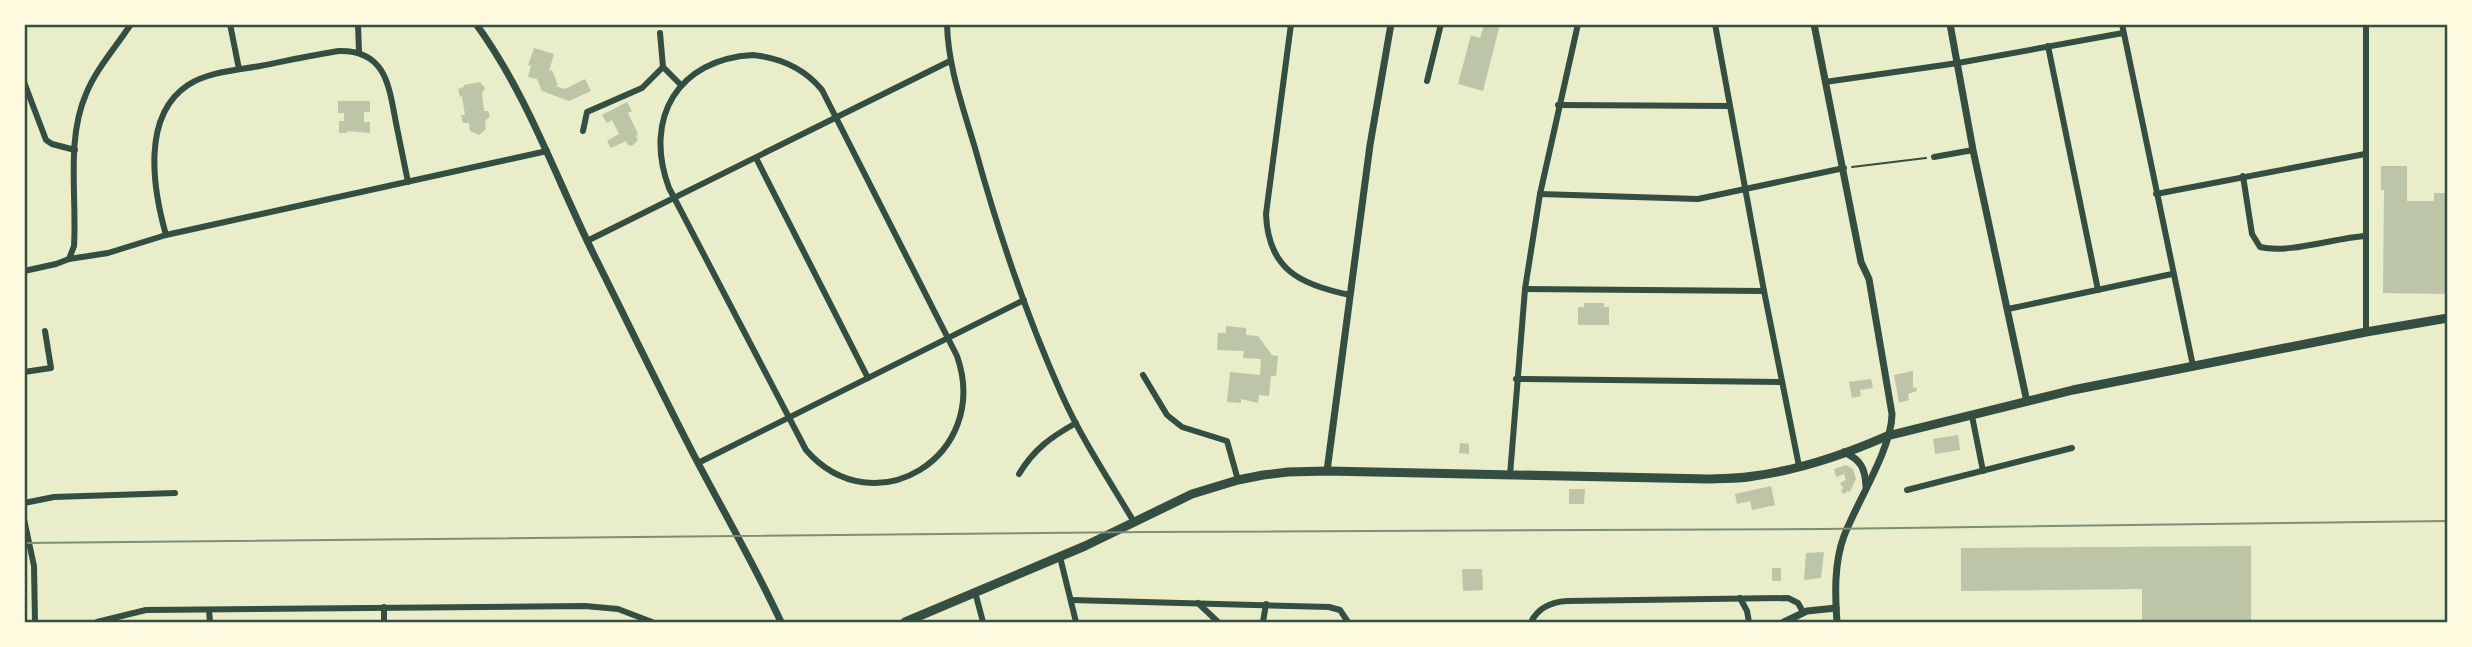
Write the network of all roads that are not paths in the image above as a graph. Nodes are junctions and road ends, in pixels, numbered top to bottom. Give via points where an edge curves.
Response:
1 (131, 24) edge
2 (230, 24) edge
3 (358, 24) edge
4 (475, 24) edge
5 (947, 24) edge
6 (1290, 24) edge
7 (1391, 24) edge
8 (1441, 24) edge
9 (1578, 24) edge
10 (1715, 24) edge
11 (1814, 24) edge
12 (1950, 24) edge
13 (2122, 24) edge
14 (2366, 24) edge
15 (660, 33) dead end
16 (2123, 33) junction
17 (2048, 46) junction
18 (359, 52) junction
19 (950, 61) junction
20 (1958, 63) junction
21 (663, 67) junction
22 (239, 69) junction
23 (1427, 81) dead end
24 (24, 82) edge
25 (1825, 82) junction
26 (681, 85) junction
27 (1558, 105) junction
28 (1730, 106) junction
29 (838, 117) junction
30 (583, 131) dead end
31 (75, 150) junction
32 (1973, 150) junction
33 (547, 151) junction
34 (2365, 154) junction
35 (1934, 157) road end
36 (756, 158) junction
37 (1844, 168) junction
38 (2243, 176) junction
39 (408, 182) junction
40 (1746, 188) junction
41 (1540, 194) junction
42 (2155, 194) junction
43 (675, 198) junction
44 (166, 235) junction
45 (2365, 236) junction
46 (587, 241) junction
47 (69, 259) junction
48 (24, 271) edge
49 (2172, 274) junction
50 (1525, 289) junction
51 (2098, 290) junction
52 (1763, 291) junction
53 (1350, 295) junction
54 (1024, 300) junction
55 (2008, 309) junction
56 (2448, 318) edge
57 (45, 331) dead end
58 (2366, 332) junction
59 (949, 338) junction
60 (2193, 366) junction
61 (24, 372) edge
62 (1143, 375) dead end
63 (868, 378) junction
64 (1516, 379) junction
65 (1782, 382) junction
66 (2027, 402) junction
67 (1972, 416) junction
68 (788, 419) junction
69 (1076, 423) junction
70 (1886, 440) junction
71 (2072, 448) dead end
72 (1844, 452) junction
73 (698, 463) junction
74 (1799, 466) junction
75 (1327, 471) junction
76 (1983, 471) junction
77 (1019, 474) dead end
78 (1510, 475) junction
79 (1238, 480) junction
80 (1866, 487) junction
81 (1907, 490) dead end
82 (175, 493) dead end
83 (24, 503) edge
84 (24, 520) edge
85 (1134, 523) junction
86 (1060, 557) junction
87 (24, 566) edge
88 (34, 566) junction
89 (975, 592) junction
90 (1740, 598) junction
91 (1071, 600) junction
92 (1198, 603) junction
93 (1266, 604) junction
94 (384, 607) junction
95 (1836, 608) junction
96 (209, 610) junction
97 (1803, 612) junction
98 (35, 622) edge
99 (97, 622) edge
100 (209, 622) edge
101 (384, 622) edge
102 (652, 622) edge
103 (781, 622) edge
104 (905, 622) edge
105 (983, 622) edge
106 (1076, 622) edge
107 (1219, 622) edge
108 (1263, 622) edge
109 (1348, 622) edge
110 (1531, 622) edge
111 (1749, 622) edge
112 (1784, 622) edge
113 (1837, 622) edge

1 - 31 street via 85,96
2 - 22 street
3 - 18 street
4 - 33 street via 500,57
5 - 19 street
6 - 53 street via 1267,232 1288,271 1307,284
7 - 53 street
8 - 23 street
9 - 27 street
10 - 28 street
11 - 25 street
12 - 20 street
13 - 16 street
14 - 34 street
15 - 21 street
16 - 17 street
16 - 42 street
17 - 20 street
17 - 51 street
18 - 22 street via 339,51
18 - 39 street via 387,78
19 - 29 street
19 - 54 street
20 - 25 street
20 - 32 street
21 - 26 street
21 - 30 street via 642,88 587,112
22 - 44 street via 189,84 164,112 155,161 156,192
24 - 31 street via 46,140
25 - 37 street
26 - 29 street via 721,59 769,57 787,62 815,80
26 - 43 street via 666,110 659,147 663,172
27 - 28 street
27 - 41 street
28 - 40 street
29 - 36 street
29 - 59 street
31 - 47 street via 74,246
32 - 35 street
32 - 55 street
33 - 39 street
33 - 46 street
34 - 38 street
34 - 45 street
36 - 43 street
36 - 63 street
37 - 40 street
37 - 70 street via 1890,404 1892,424
38 - 42 street
38 - 45 street via 2252,234 2260,247 2273,251
39 - 44 street
40 - 41 street via 1698,199
40 - 52 street
41 - 50 street
42 - 49 street
43 - 46 street
43 - 68 street
44 - 47 street via 108,253
45 - 58 street
46 - 73 street
47 - 48 street
49 - 51 street
49 - 60 street
50 - 52 street
50 - 64 street
51 - 55 street
52 - 65 street
53 - 75 street
54 - 59 street
54 - 69 street
55 - 66 street
56 - 58 main road
57 - 61 street via 51,368
58 - 60 main road
59 - 63 street
59 - 68 street via 964,382 960,420 941,453 910,475 867,482 832,472 806,450
60 - 66 main road
62 - 79 street via 1167,415 1182,427 1227,441
63 - 68 street
64 - 65 street
64 - 78 street
65 - 74 street
66 - 67 main road
67 - 70 main road
67 - 76 street
68 - 73 street
69 - 77 street via 1045,441
69 - 85 street
70 - 72 main road
70 - 80 street
71 - 76 street
72 - 74 main road
72 - 80 street via 1861,463
73 - 103 street
74 - 78 main road via 1709,479
75 - 78 main road
75 - 79 main road
76 - 81 street
79 - 85 main road via 1192,494
80 - 95 street via 1842,545
82 - 83 street via 54,497
84 - 88 street
85 - 86 main road
86 - 89 main road
86 - 91 street
87 - 88 street
88 - 98 street
89 - 104 main road
89 - 105 street
90 - 97 street via 1791,598
90 - 110 street via 1560,601 1544,607
90 - 111 street
91 - 92 street
91 - 106 street
92 - 93 street
92 - 107 street
93 - 108 street
93 - 109 street via 1335,607
94 - 96 street
94 - 101 street
94 - 102 street via 602,606
95 - 97 street
95 - 113 street
96 - 99 street via 138,610
96 - 100 street
97 - 112 street

